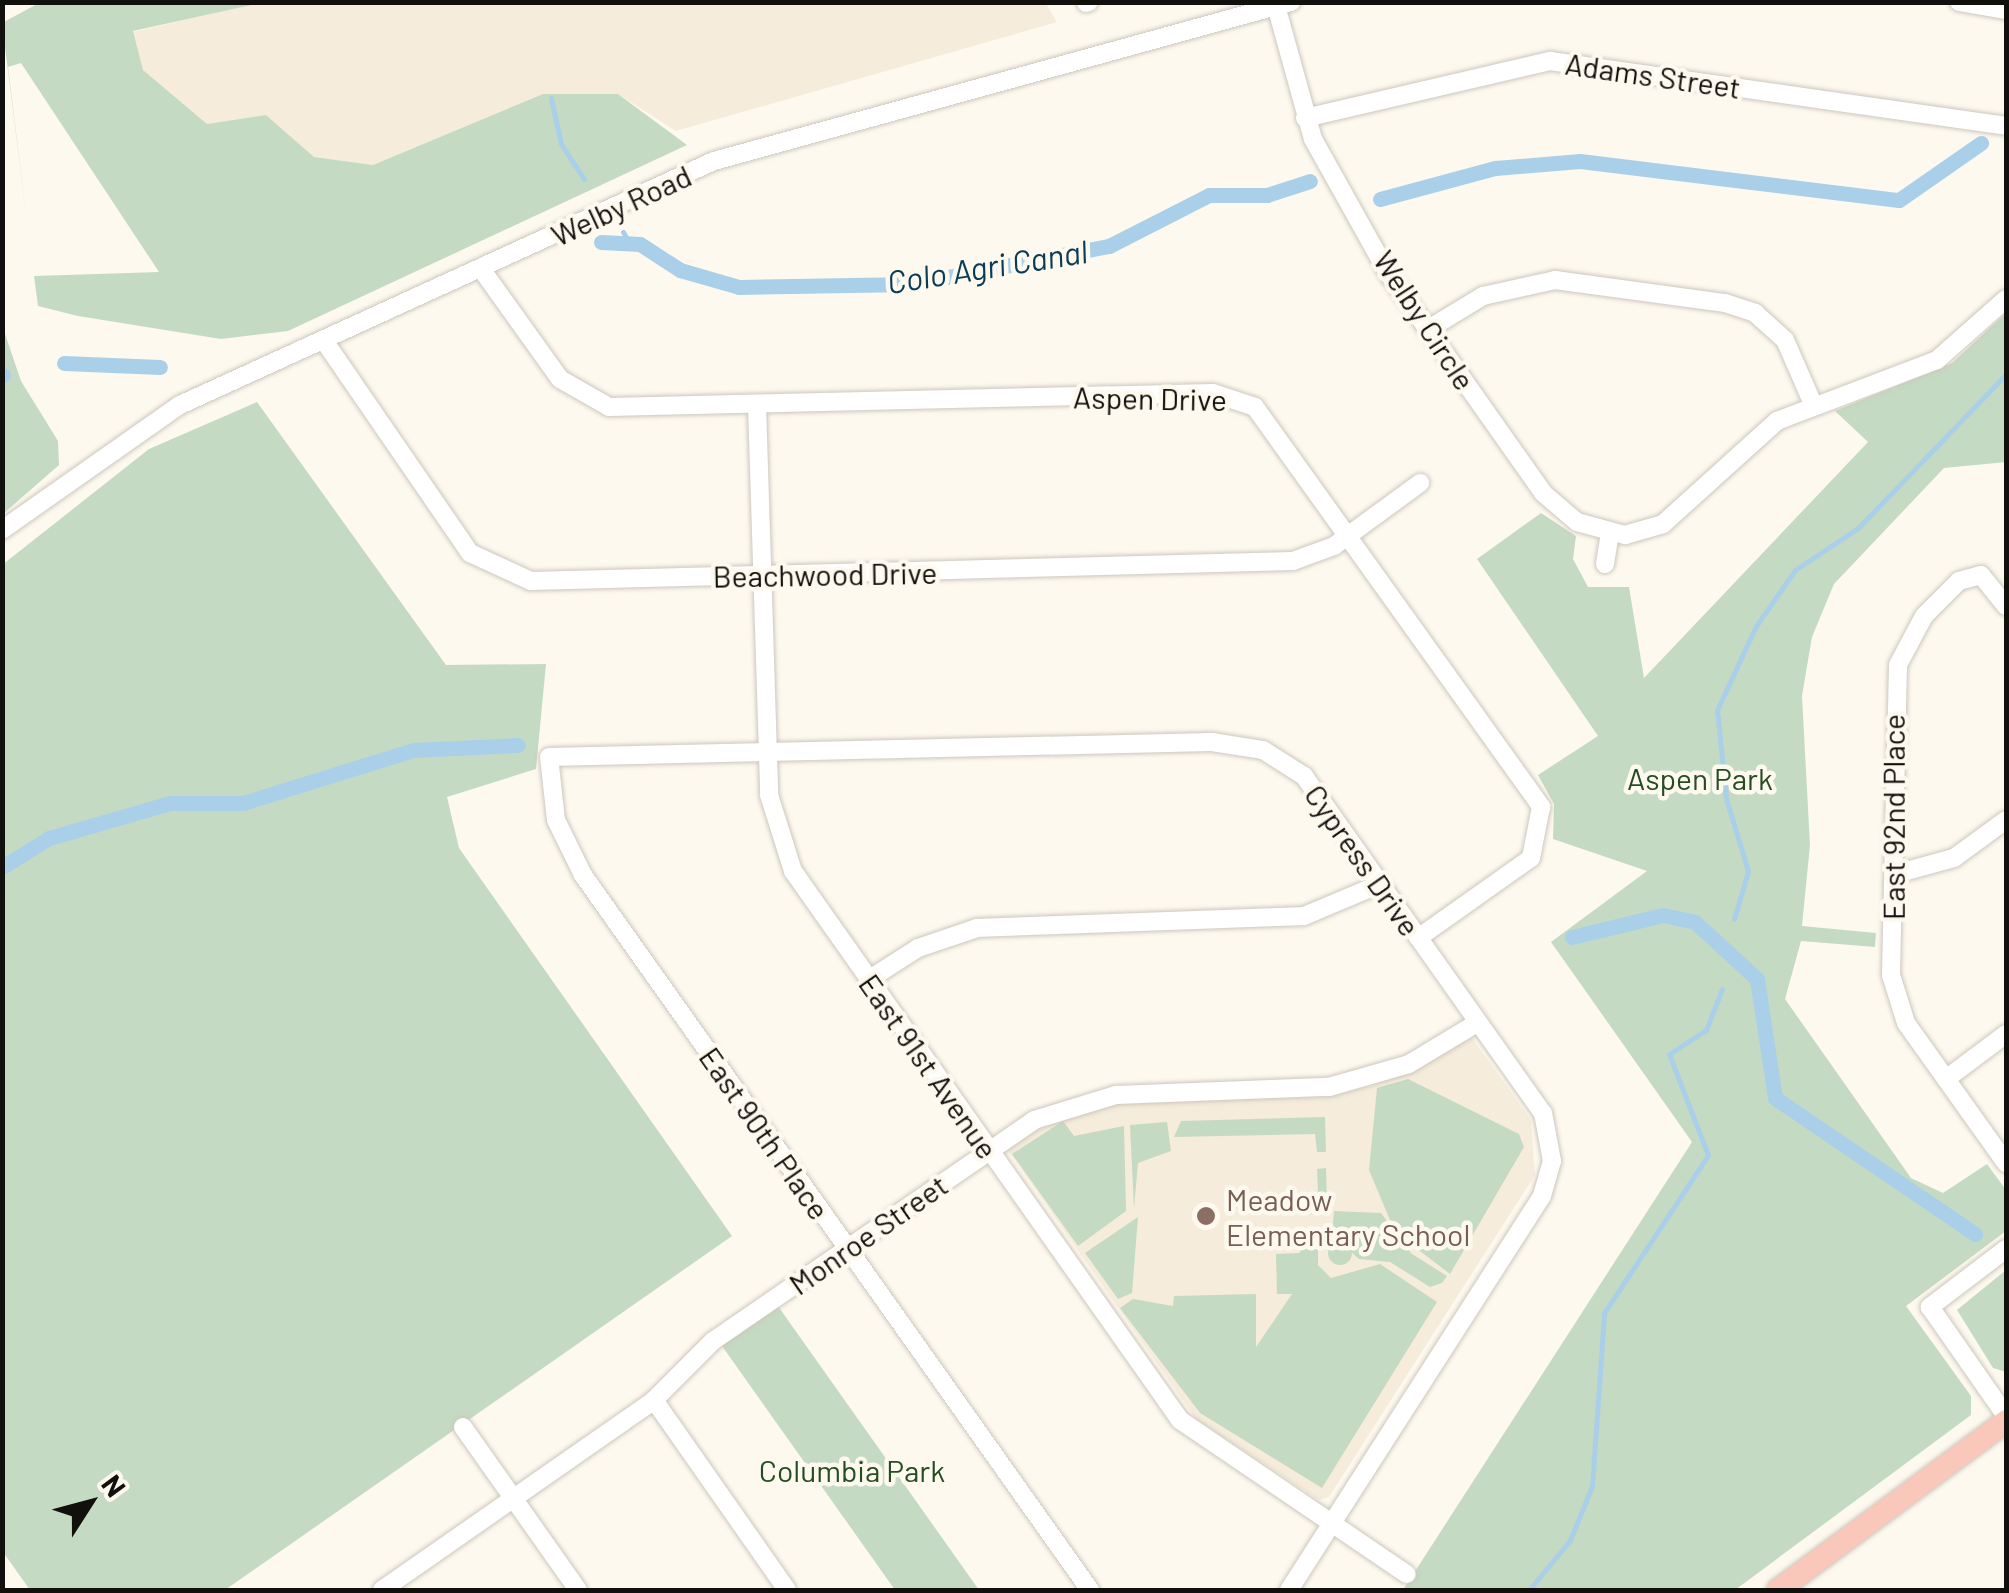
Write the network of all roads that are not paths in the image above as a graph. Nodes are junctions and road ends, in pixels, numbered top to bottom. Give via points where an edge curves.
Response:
1 (1959, 2) edge
2 (1967, 3) edge
3 (1280, 4) edge
4 (2006, 10) edge
5 (1304, 118) junction
6 (2006, 126) edge
7 (482, 270) junction
8 (2006, 299) edge
9 (1427, 330) junction
10 (325, 342) junction
11 (756, 404) junction
12 (1813, 404) junction
13 (1420, 483) dead end
14 (2, 530) edge
15 (1350, 534) junction
16 (1610, 534) junction
17 (1606, 564) dead end
18 (764, 577) junction
19 (2006, 606) edge
20 (766, 753) junction
21 (549, 757) joint
22 (2006, 820) edge
23 (1898, 873) junction
24 (1380, 884) junction
25 (1418, 938) junction
26 (868, 980) junction
27 (1478, 1023) junction
28 (2006, 1034) edge
29 (1946, 1079) junction
30 (988, 1150) junction
31 (2006, 1163) edge
32 (846, 1248) junction
33 (2006, 1249) edge
34 (654, 1400) junction
35 (2006, 1418) edge
36 (462, 1427) dead end
37 (512, 1498) junction
38 (1331, 1526) junction
39 (1407, 1574) dead end
40 (382, 1590) edge
41 (578, 1590) edge
42 (787, 1590) edge
43 (1090, 1590) edge
44 (1289, 1590) edge
45 (1778, 1590) edge

1 - 2 street
2 - 4 street
3 - 5 street, Welby Circle
3 - 7 street, Welby Road via 776,137
5 - 6 street, Adams Street via 1550,61
5 - 9 street, Welby Circle
7 - 10 street, Welby Road
7 - 11 street, Aspen Drive via 560,379 586,398 618,408
8 - 12 street via 1937,360
9 - 12 street via 1483,296 1554,280 1725,303 1755,314 1784,340
9 - 16 street, Welby Circle via 1554,506
10 - 14 street, Welby Road via 162,415
10 - 18 street, Beachwood Drive via 460,541 490,570 548,582
11 - 15 street, Aspen Drive via 1225,394 1262,413
11 - 18 street, East 91st Avenue
12 - 16 street via 1777,421 1685,512 1644,532
13 - 15 street, Beachwood Drive
15 - 18 street, Beachwood Drive via 1293,561
15 - 25 street, Aspen Drive via 1541,807 1532,858
16 - 17 street
18 - 20 street, East 91st Avenue
19 - 23 street, East 92nd Place via 1981,575 1970,576 1924,616 1903,652 1893,697
20 - 21 street, Cypress Drive
20 - 24 street, Cypress Drive via 1248,746 1304,776
20 - 26 street, East 91st Avenue via 784,854
21 - 32 street, East 90th Place via 567,849
22 - 23 street via 1954,858
23 - 29 street, East 92nd Place via 1894,991
24 - 25 street, Cypress Drive
24 - 26 street via 1304,916 977,928 918,948
25 - 27 street, Cypress Drive
26 - 30 street, East 91st Avenue
27 - 30 street, Monroe Street via 1366,1078 1101,1098 1052,1112
27 - 38 street, Cypress Drive via 1548,1125 1547,1187
28 - 29 street
29 - 31 street, East 92nd Place
30 - 32 street, Monroe Street
30 - 38 street, East 91st Avenue via 1180,1420
32 - 34 street, Monroe Street via 713,1341
32 - 43 street, East 90th Place
33 - 35 street via 1930,1307
34 - 37 street, Monroe Street
34 - 42 street
35 - 45 main road
36 - 37 street
37 - 40 street, Monroe Street
37 - 41 street
38 - 39 street, East 91st Avenue
38 - 44 street, Cypress Drive

